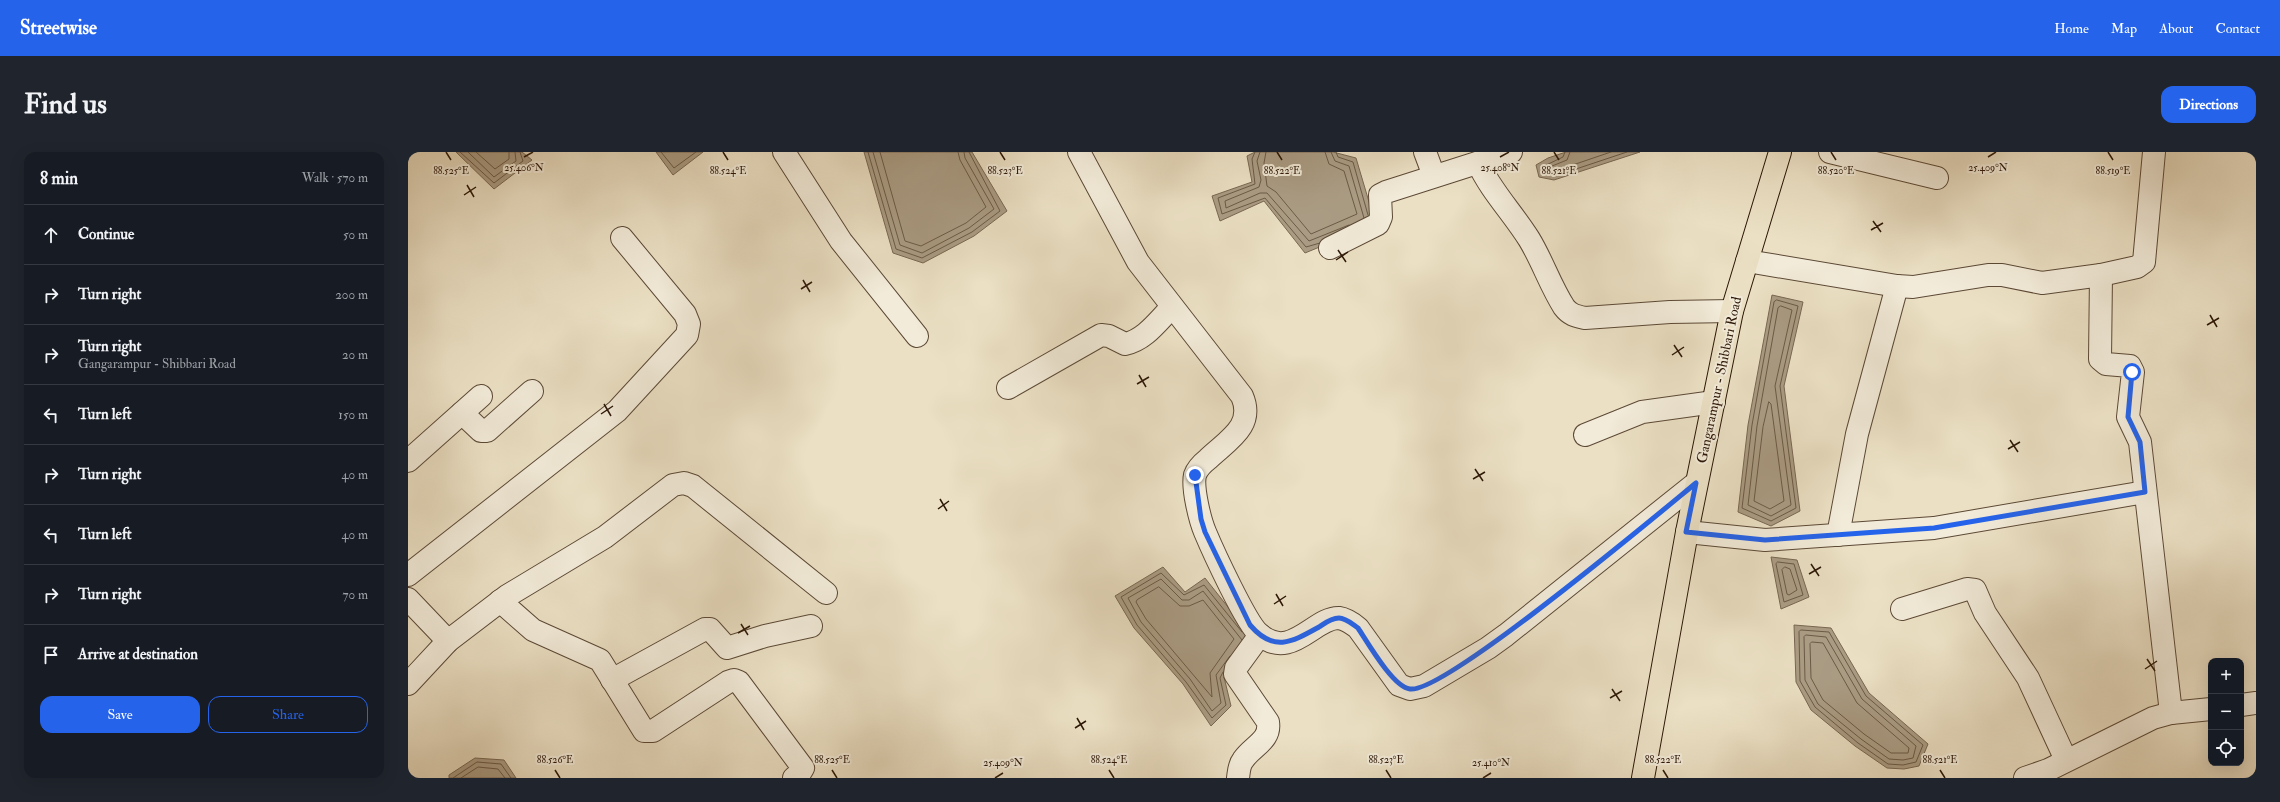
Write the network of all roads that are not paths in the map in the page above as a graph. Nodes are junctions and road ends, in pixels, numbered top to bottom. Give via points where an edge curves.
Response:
1 (784, 152) edge
2 (1079, 152) edge
3 (1425, 152) edge
4 (1511, 152) edge
5 (1780, 152) edge
6 (1830, 152) edge
7 (2154, 152) edge
8 (1478, 162) junction
9 (1434, 176) junction
10 (1937, 178) dead end
11 (622, 238) dead end
12 (1330, 248) dead end
13 (1747, 261) junction
14 (2101, 275) junction
15 (1897, 286) junction
16 (1172, 308) junction
17 (1732, 311) junction
18 (917, 336) dead end
19 (1008, 388) dead end
20 (532, 391) dead end
21 (481, 396) dead end
22 (1714, 402) junction
23 (462, 413) junction
24 (1584, 435) dead end
25 (411, 453) edge
26 (1696, 483) junction
27 (2145, 492) junction
28 (1686, 532) junction
29 (1838, 535) junction
30 (408, 575) edge
31 (826, 593) dead end
32 (408, 599) edge
33 (500, 601) junction
34 (1902, 609) dead end
35 (812, 626) dead end
36 (1260, 635) junction
37 (448, 642) junction
38 (612, 680) junction
39 (408, 684) edge
40 (2256, 703) edge
41 (2244, 705) edge
42 (2208, 709) edge
43 (2171, 713) junction
44 (2066, 760) junction
45 (794, 778) edge
46 (1238, 778) edge
47 (1643, 778) edge
48 (2025, 778) edge

1 - 18 street via 841,241
2 - 16 street via 1138,262
3 - 9 street
4 - 8 street
5 - 13 main road, Gangarampur - Shibbari Road
6 - 10 street
7 - 14 street via 2144,262 2137,267
8 - 9 street
8 - 17 street via 1493,191 1534,247 1564,307 1572,315 1585,318
9 - 12 street via 1380,195 1378,224
11 - 30 street via 685,314 689,324 687,335 617,411
13 - 15 street
13 - 17 main road, Gangarampur - Shibbari Road
14 - 15 street via 2042,283 1988,274 1913,287
14 - 27 street via 2100,359 2106,364 2132,368 2128,417 2140,442
15 - 29 street via 1857,434
16 - 19 street via 1142,338 1134,342 1125,344 1101,335
16 - 36 street via 1242,396 1246,405 1246,416 1240,429 1195,475 1205,532 1250,625
17 - 22 main road, Gangarampur - Shibbari Road
20 - 23 street via 487,431 481,431
21 - 23 street
22 - 24 street via 1642,412
22 - 26 main road, Gangarampur - Shibbari Road
23 - 25 street
26 - 28 main road, Gangarampur - Shibbari Road
26 - 36 street via 1506,635 1424,686 1410,690 1399,685 1358,628 1339,618 1330,620 1289,642 1279,643
27 - 29 street via 1934,528
27 - 43 street
28 - 29 street via 1765,540
28 - 47 main road, Gangarampur - Shibbari Road
31 - 33 street via 693,486 684,483 673,485 663,491 605,537
32 - 37 street
33 - 37 street
33 - 38 street via 533,630 600,660
34 - 44 street via 1967,589 1975,590 1985,614 2028,678
35 - 38 street via 765,636 727,648 715,632 705,630
36 - 46 street via 1236,668 1235,674 1268,722 1269,729 1261,742 1243,759
37 - 39 street
38 - 45 street via 639,726 648,732 728,682 739,682 803,768
40 - 41 street
42 - 43 street
43 - 44 street via 2142,722
44 - 48 street

